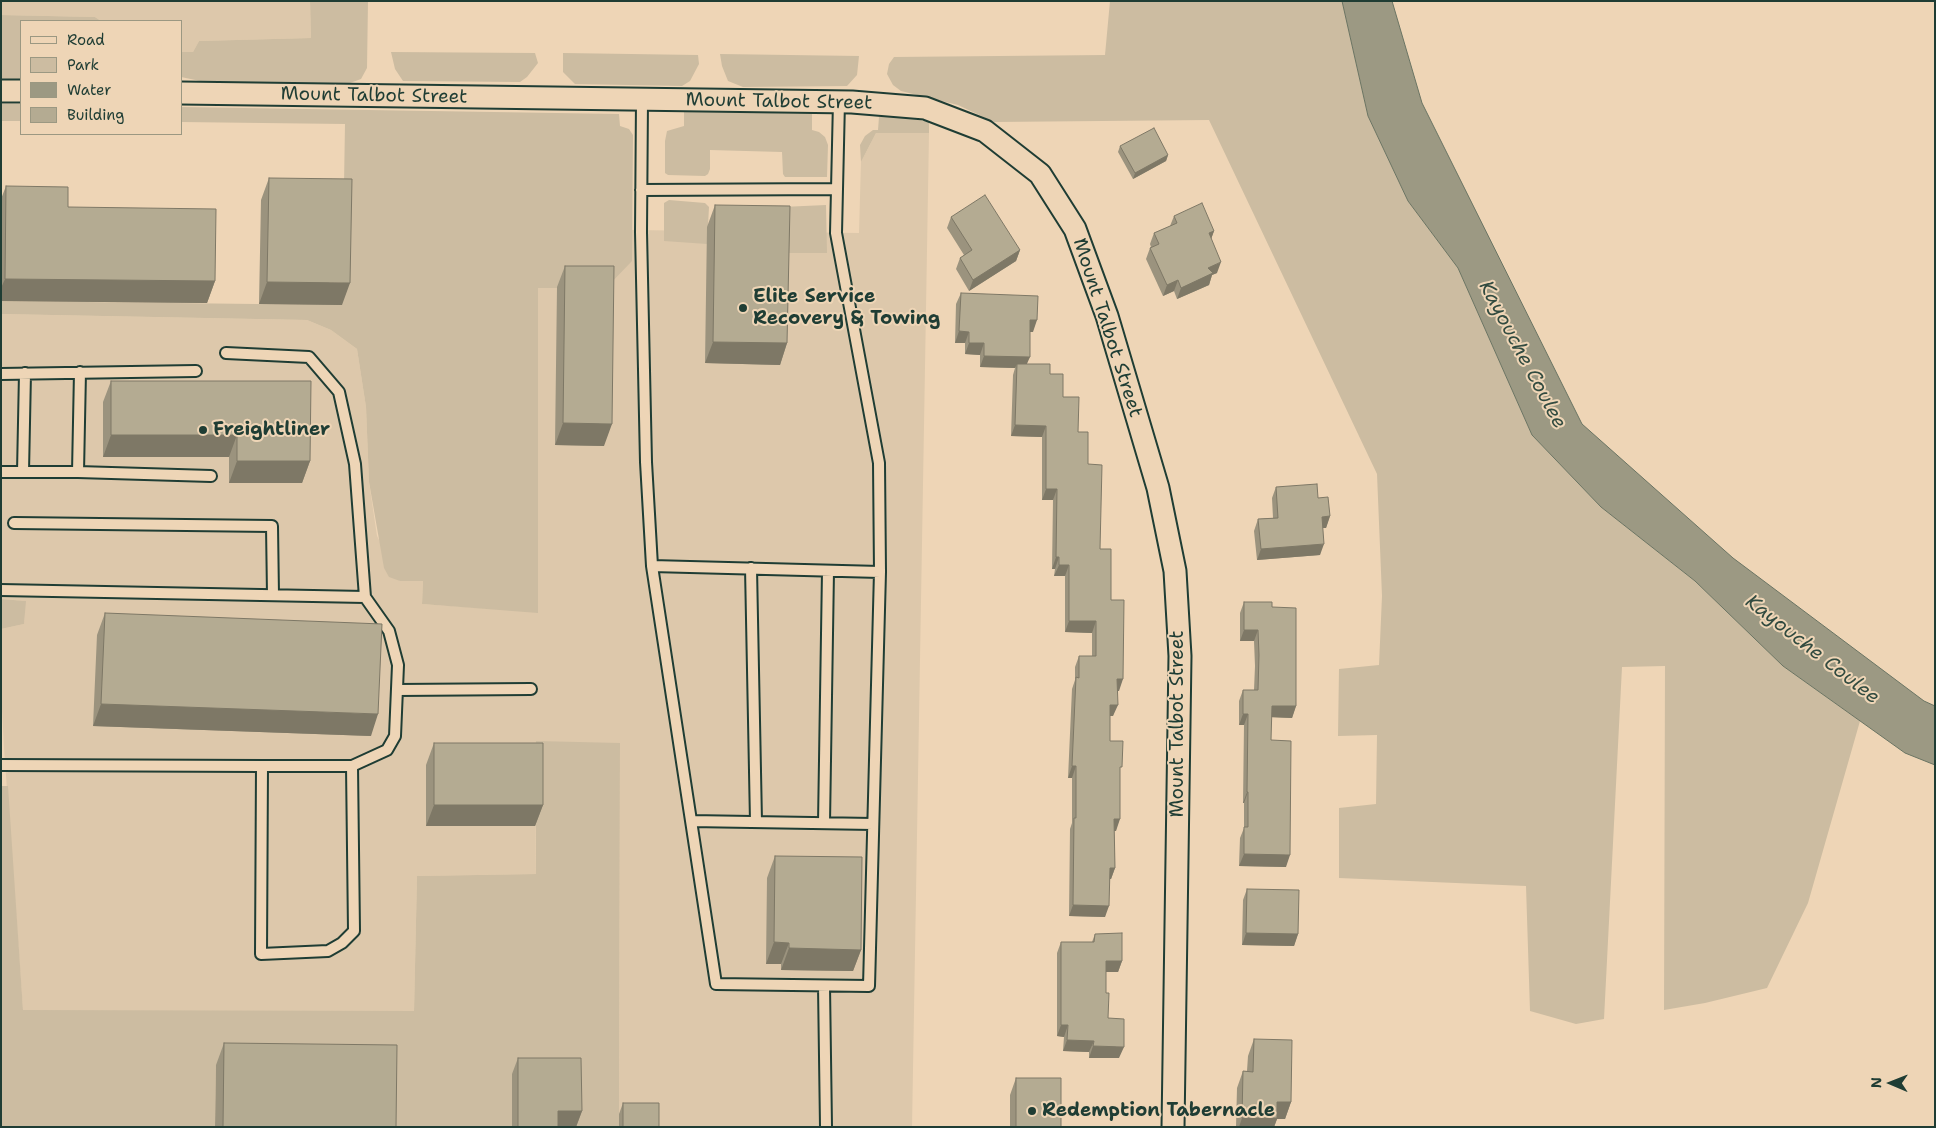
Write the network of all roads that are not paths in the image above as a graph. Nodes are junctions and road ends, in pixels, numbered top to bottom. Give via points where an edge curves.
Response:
1 (1, 91) edge
2 (20, 91) edge
3 (182, 93) edge
4 (642, 100) junction
5 (839, 102) junction
6 (837, 189) junction
7 (641, 190) junction
8 (226, 353) dead end
9 (196, 371) dead end
10 (80, 372) junction
11 (24, 373) junction
12 (1, 374) edge
13 (1, 472) edge
14 (23, 472) junction
15 (78, 472) junction
16 (211, 476) dead end
17 (14, 523) dead end
18 (652, 566) junction
19 (750, 568) junction
20 (828, 571) junction
21 (880, 572) junction
22 (1, 590) edge
23 (273, 595) junction
24 (365, 597) junction
25 (531, 689) dead end
26 (397, 690) junction
27 (1, 765) edge
28 (262, 766) junction
29 (352, 766) junction
30 (691, 821) junction
31 (756, 822) junction
32 (824, 823) junction
33 (873, 824) junction
34 (824, 986) junction
35 (826, 1127) edge
36 (1173, 1127) edge

1 - 2 street
3 - 4 street, Mount Talbot Street
4 - 5 street, Mount Talbot Street
4 - 7 lane
5 - 6 lane
5 - 36 street, Mount Talbot Street via 925,108 985,131 1040,174 1075,229 1107,316 1158,488 1175,571 1180,656
6 - 7 lane
6 - 21 lane via 836,233 879,463
7 - 18 lane via 646,462
8 - 24 lane via 309,357 339,392 355,464
9 - 10 lane
10 - 11 lane
10 - 15 lane
11 - 12 lane
11 - 14 lane
13 - 14 lane
14 - 15 lane
15 - 16 lane
17 - 23 lane via 272,526
18 - 19 lane
18 - 30 lane
19 - 20 lane
19 - 31 lane
20 - 21 lane
20 - 32 lane
21 - 33 lane
22 - 23 lane
23 - 24 lane
24 - 26 lane via 389,631 398,665
25 - 26 lane
26 - 29 lane via 395,736 387,750
27 - 28 lane
28 - 29 lane
28 - 29 lane via 261,954 328,951 354,931
30 - 31 lane
30 - 34 lane via 716,984
31 - 32 lane
32 - 33 lane
33 - 34 lane via 869,986
34 - 35 lane

